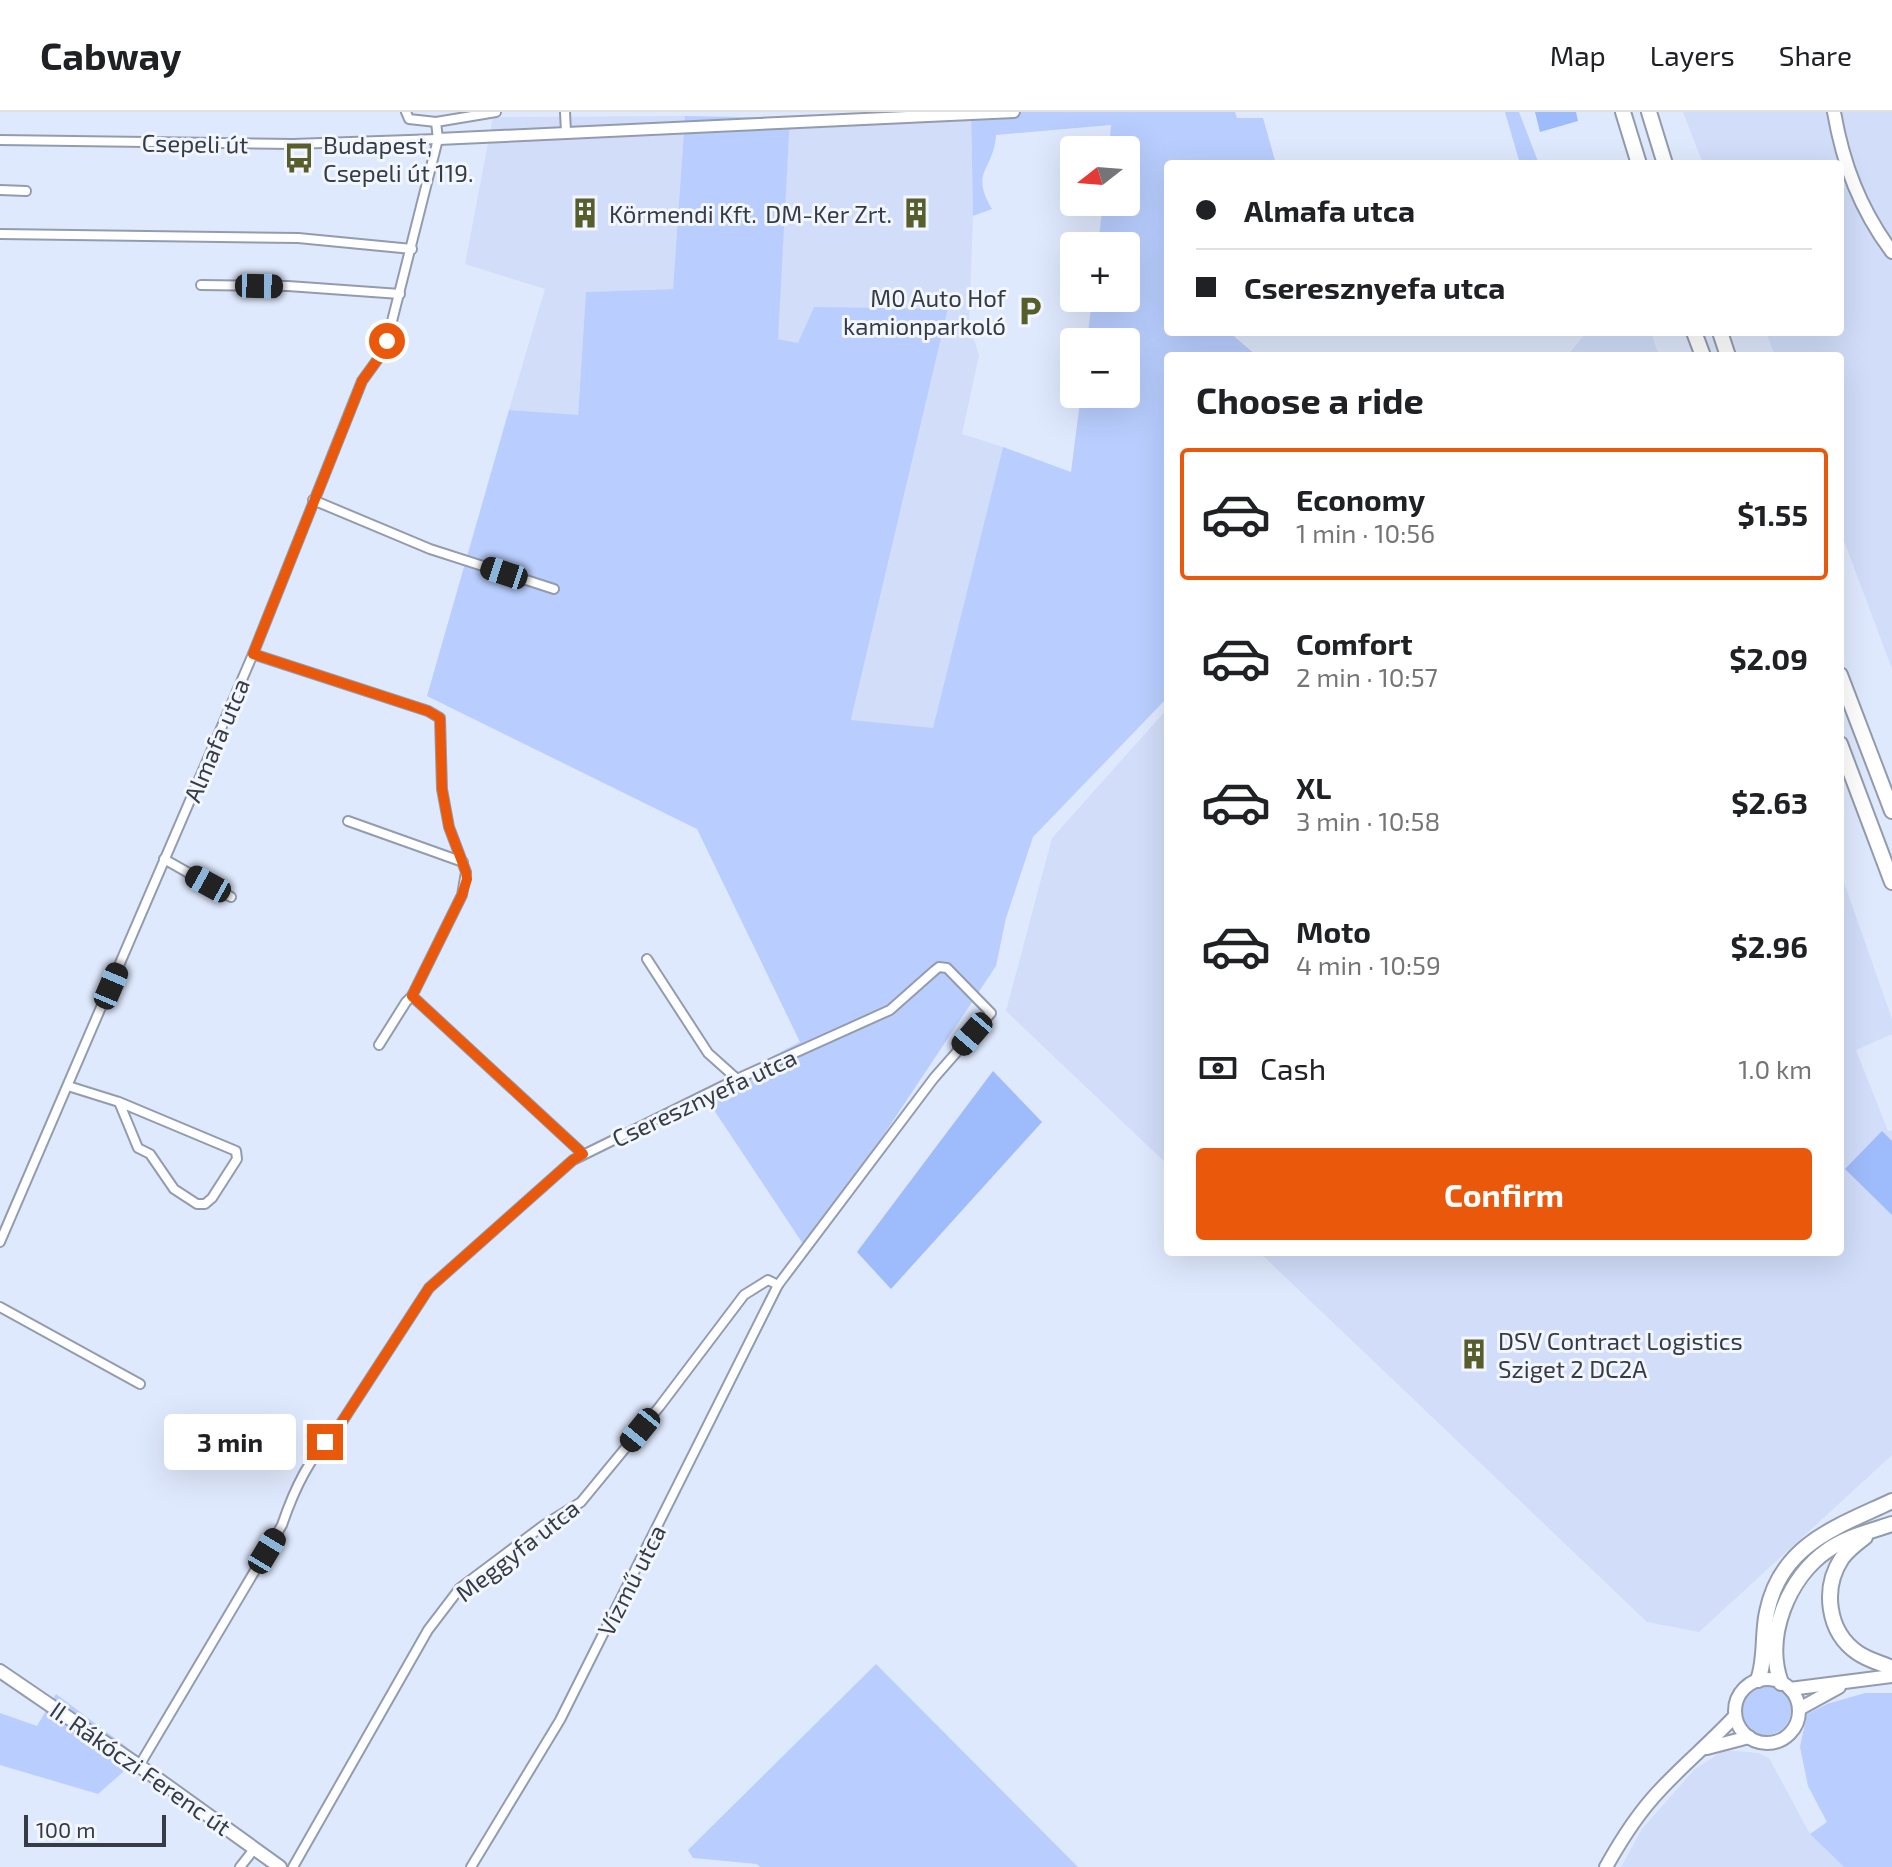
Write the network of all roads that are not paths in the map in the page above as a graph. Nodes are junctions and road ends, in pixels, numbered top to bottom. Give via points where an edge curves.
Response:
1 (406, 112) edge
2 (496, 112) edge
3 (565, 112) edge
4 (1014, 112) edge
5 (1623, 112) edge
6 (1649, 112) edge
7 (1834, 112) edge
8 (436, 122) junction
9 (566, 132) junction
10 (438, 139) junction
11 (0, 140) edge
12 (1638, 160) edge
13 (1664, 160) edge
14 (0, 190) edge
15 (26, 191) dead end
16 (0, 234) edge
17 (412, 249) junction
18 (1892, 252) edge
19 (201, 285) dead end
20 (400, 294) junction
21 (313, 500) junction
22 (554, 589) dead end
23 (253, 654) junction
24 (1844, 685) edge
25 (1844, 755) edge
26 (1892, 811) edge
27 (348, 821) dead end
28 (164, 859) junction
29 (463, 862) junction
30 (1892, 882) edge
31 (231, 897) dead end
32 (647, 959) dead end
33 (412, 996) junction
34 (379, 1045) dead end
35 (737, 1079) junction
36 (68, 1086) junction
37 (119, 1102) junction
38 (583, 1154) junction
39 (0, 1242) edge
40 (778, 1285) junction
41 (0, 1307) edge
42 (140, 1384) dead end
43 (1892, 1501) edge
44 (1892, 1524) edge
45 (1871, 1531) junction
46 (1892, 1668) edge
47 (0, 1671) edge
48 (1892, 1676) edge
49 (1758, 1680) junction
50 (1849, 1683) junction
51 (1786, 1686) junction
52 (1799, 1709) junction
53 (1735, 1716) junction
54 (1749, 1737) junction
55 (1704, 1749) junction
56 (139, 1766) junction
57 (255, 1848) junction
58 (240, 1867) edge
59 (280, 1867) edge
60 (293, 1867) edge
61 (471, 1867) edge
62 (1606, 1867) edge

1 - 8 street via 409,119
2 - 8 street
3 - 9 street
4 - 9 street
5 - 12 highway
6 - 13 highway
7 - 18 main road via 1852,184
8 - 10 street
9 - 10 street
10 - 11 street, Csepeli út via 293,144
10 - 17 street, Almafa utca
14 - 15 street
16 - 17 street via 298,238
17 - 20 street, Almafa utca
19 - 20 street
20 - 21 street, Almafa utca via 383,352 362,381
21 - 22 street via 430,549
21 - 23 street, Almafa utca
23 - 28 street, Almafa utca
23 - 29 street via 440,718 444,809
24 - 26 highway
25 - 30 highway
27 - 29 street
28 - 31 street
28 - 36 street, Almafa utca
29 - 33 street via 467,879 462,895
32 - 35 street via 708,1053
33 - 34 street
33 - 38 street
35 - 38 street, Cseresznyefa utca
35 - 40 street, Cseresznyefa utca via 890,1010 943,967 991,1013 934,1078
36 - 37 street
36 - 39 street, Almafa utca
37 - 37 street via 138,1148 150,1154 174,1189 197,1204 212,1198 237,1159 236,1151
38 - 56 street, Cseresznyefa utca via 429,1288 296,1484 282,1525
40 - 60 street, Meggyfa utca via 768,1280 744,1295 581,1502 460,1588 428,1630
40 - 61 street, Vízmű utca via 560,1720
41 - 42 street
43 - 49 highway via 1818,1536 1784,1569 1766,1612
44 - 45 highway
45 - 46 highway via 1843,1556 1831,1584 1830,1607 1849,1645
45 - 51 highway via 1830,1548 1792,1588 1777,1648 1776,1668
47 - 56 main road, II. Rákóczi Ferenc út
48 - 50 main road
49 - 51 main road
49 - 53 main road via 1739,1695
50 - 51 main road
50 - 52 main road
51 - 52 main road
52 - 54 main road via 1794,1727 1779,1741
53 - 54 main road
53 - 55 main road
54 - 55 main road
55 - 62 main road via 1658,1792
56 - 57 main road, II. Rákóczi Ferenc út
57 - 58 street
57 - 59 main road, II. Rákóczi Ferenc út

